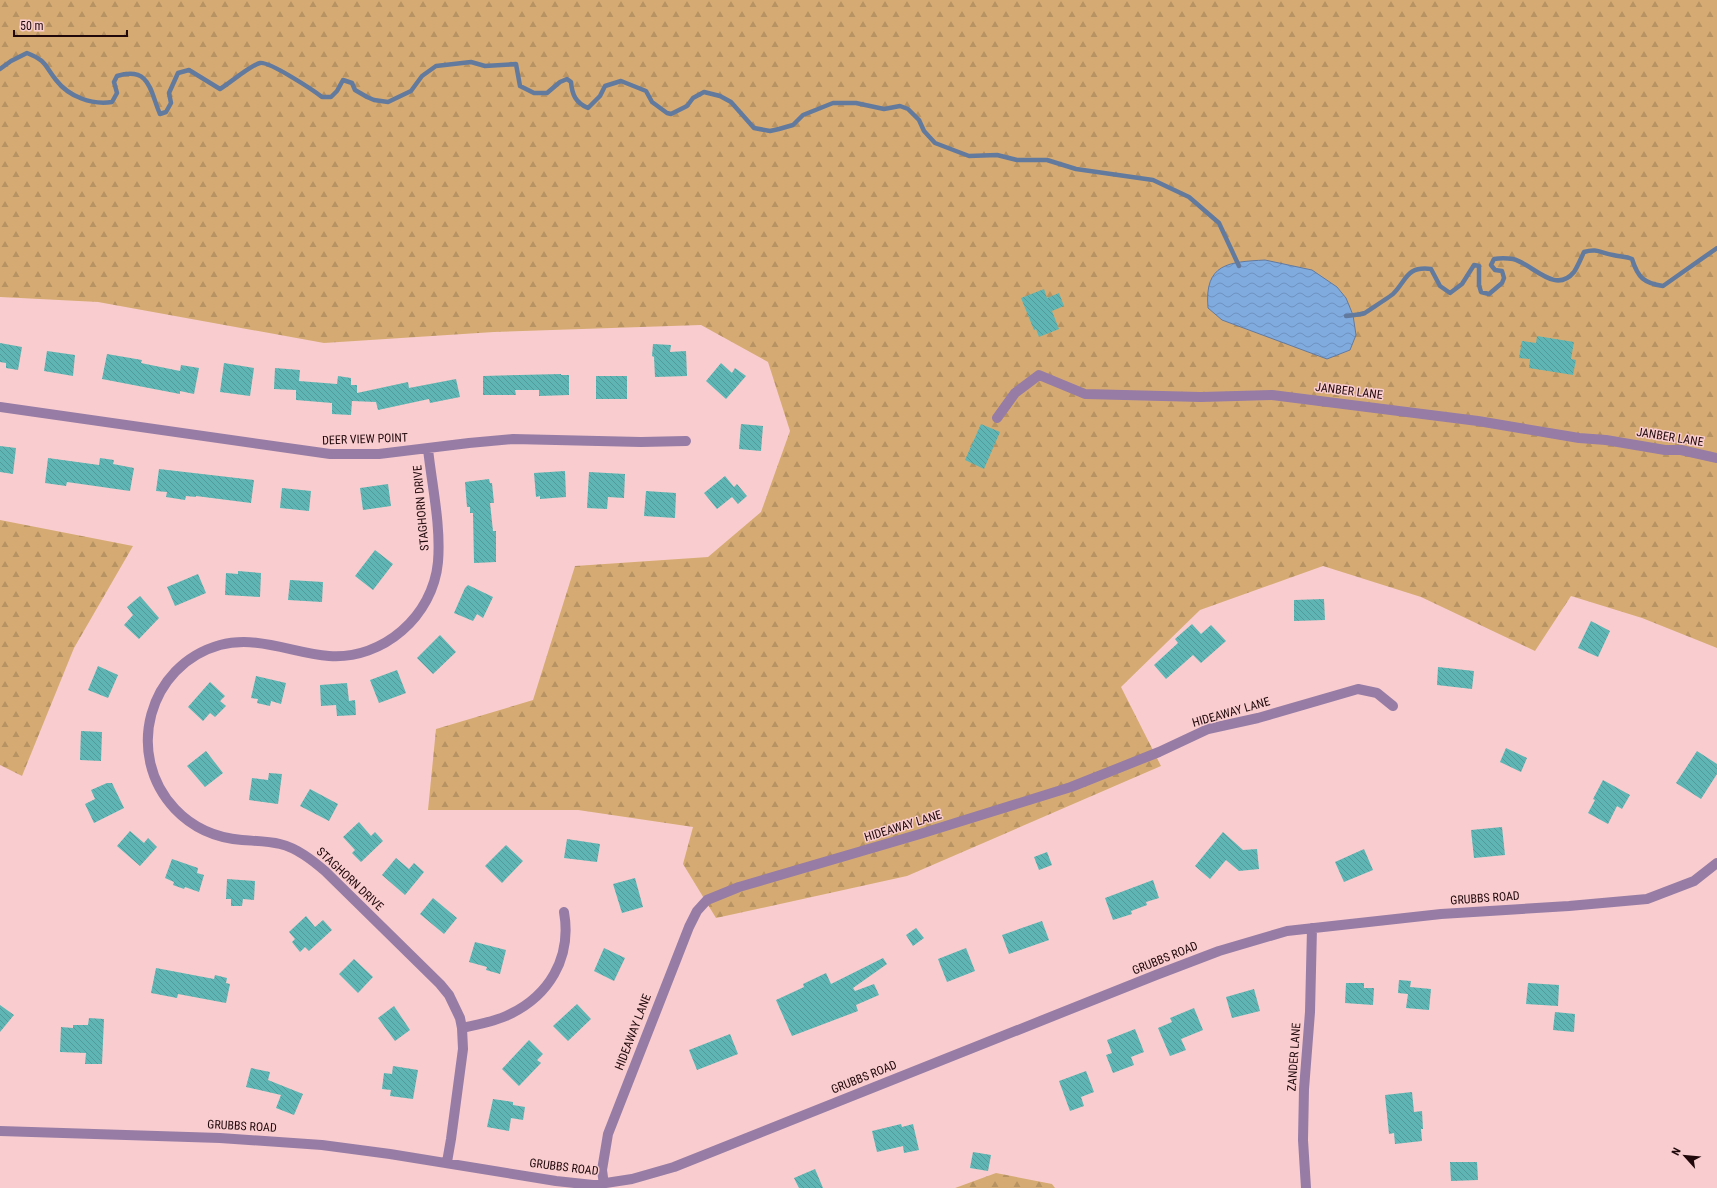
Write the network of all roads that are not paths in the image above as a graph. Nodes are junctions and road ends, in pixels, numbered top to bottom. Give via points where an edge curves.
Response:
1 (0, 407) edge
2 (997, 418) dead end
3 (686, 441) dead end
4 (428, 449) junction
5 (1717, 458) edge
6 (1393, 706) dead end
7 (1717, 863) edge
8 (564, 912) dead end
9 (1312, 928) junction
10 (462, 1028) junction
11 (0, 1131) edge
12 (447, 1162) junction
13 (611, 1185) edge
14 (593, 1187) edge
15 (1306, 1188) edge

1 - 4 street, DEER VIEW POINT via 314,453 359,454
2 - 5 street, JANBER LANE via 1015,393 1040,375 1085,394 1201,397 1272,395 1478,421 1579,438 1681,450
3 - 4 street, DEER VIEW POINT via 513,439
4 - 10 street, STAGHORN DRIVE via 437,521 438,564 424,605 404,630 375,648 338,656 244,642 209,649 189,660 165,684 152,711 147,744 150,762 158,782 180,814 210,833 231,839 281,844 298,851 315,863 440,984 455,1008
6 - 13 street, HIDEAWAY LANE via 1377,693 1358,689 1208,730 1070,787 740,887 707,900 697,911 689,927 608,1134 602,1170
7 - 9 street, GRUBBS ROAD via 1694,881 1647,899 1441,914
8 - 10 street via 566,937 563,955 543,989 522,1008
9 - 13 street, GRUBBS ROAD via 1287,931 1219,951 674,1166
9 - 15 street, ZANDER LANE via 1310,1012 1303,1096 1302,1140
10 - 12 street, STAGHORN DRIVE via 463,1049
11 - 12 street, GRUBBS ROAD via 291,1142
12 - 14 street, GRUBBS ROAD
13 - 14 street, GRUBBS ROAD

